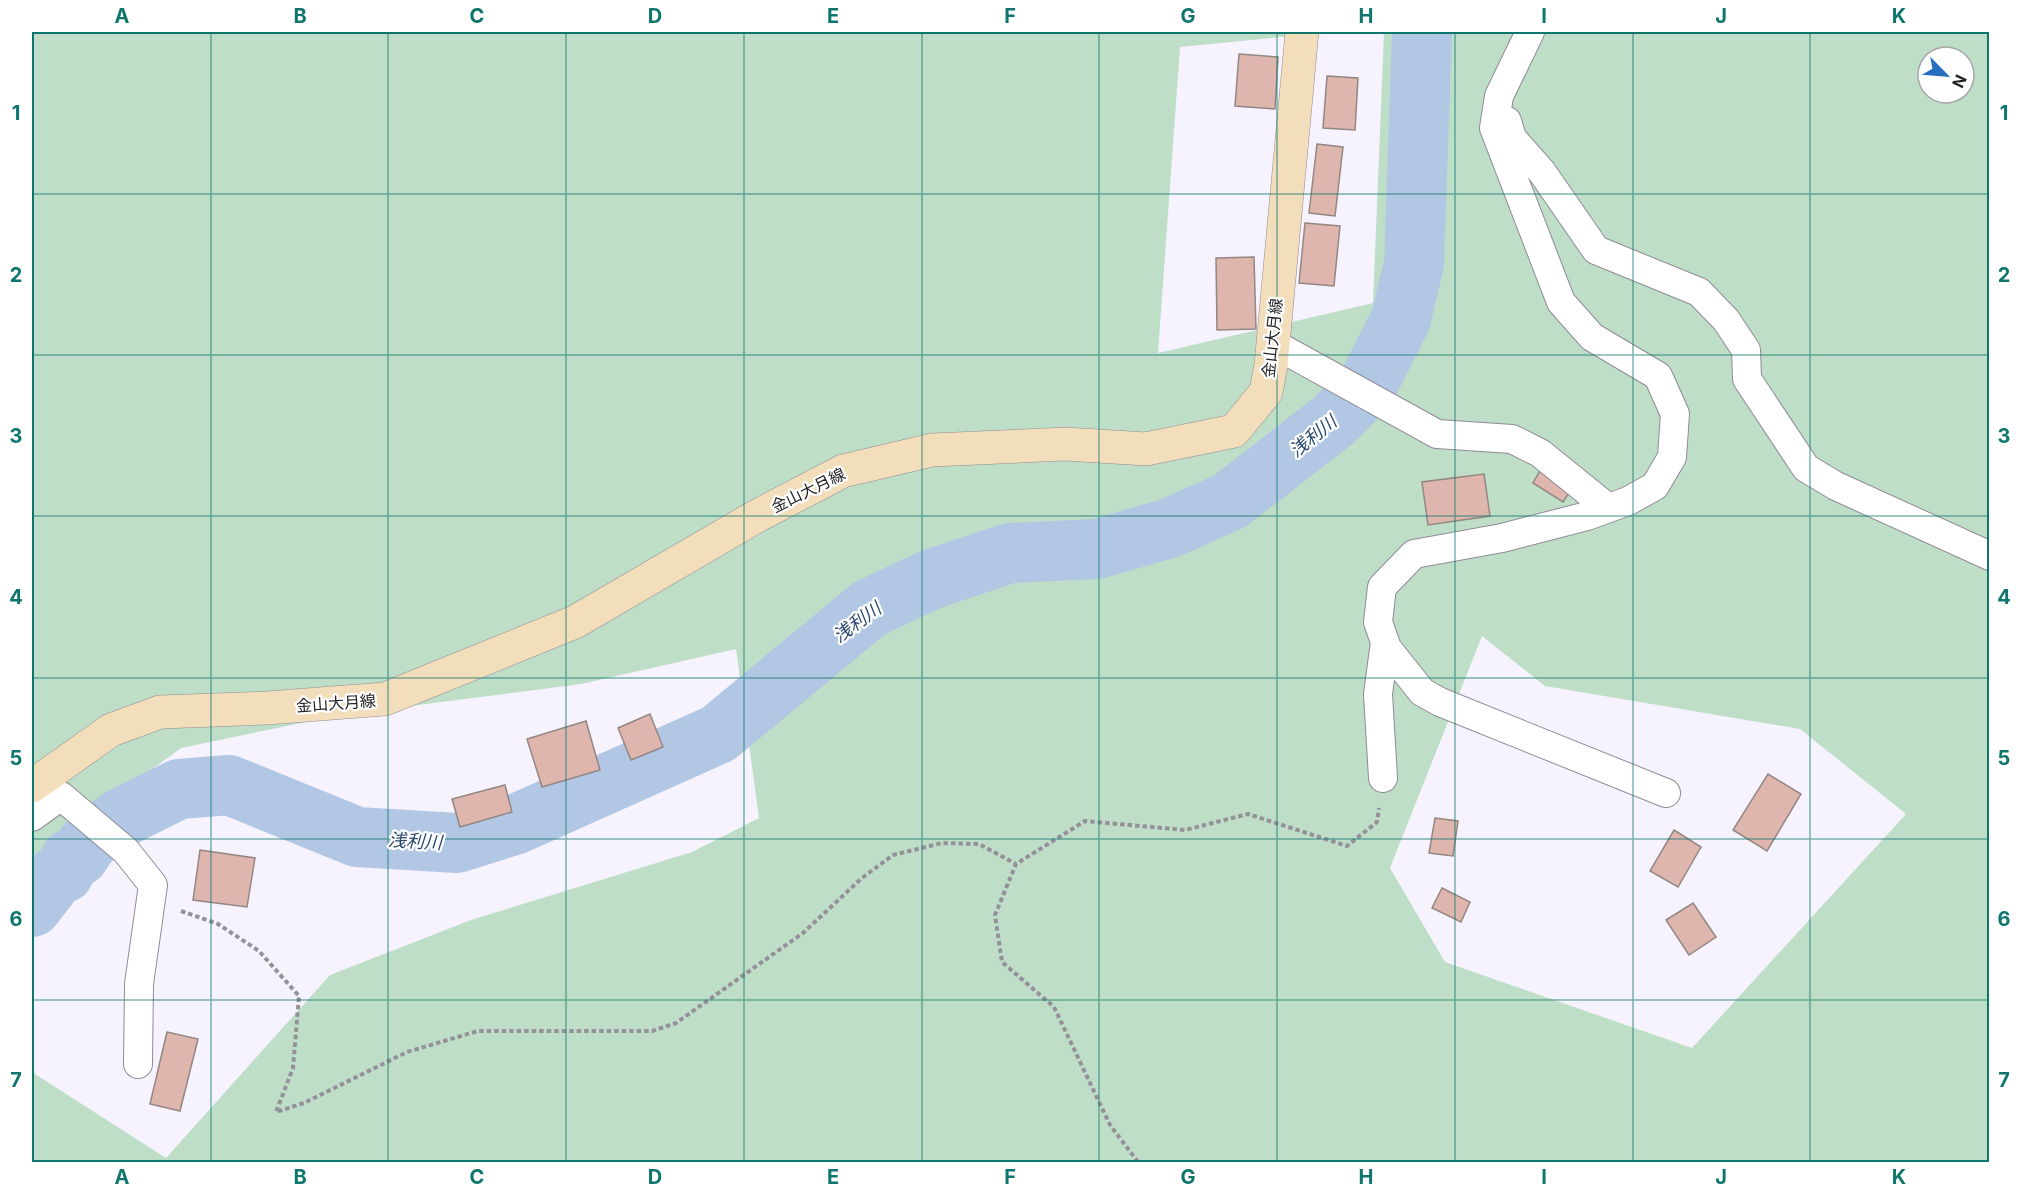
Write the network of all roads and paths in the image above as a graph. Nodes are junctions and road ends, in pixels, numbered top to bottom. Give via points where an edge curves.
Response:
1 (1302, 32) edge
2 (1530, 32) edge
3 (1499, 96) junction
4 (1286, 351) junction
5 (1608, 508) junction
6 (1989, 556) edge
7 (1385, 642) junction
8 (1383, 778) joint
9 (46, 791) edge
10 (1666, 793) dead end
11 (32, 817) edge
12 (1016, 864) junction
13 (152, 902) junction
14 (138, 1064) dead end
15 (1138, 1162) edge

1 - 4 main road, 金山大月線
2 - 3 street
3 - 5 street via 1494,128 1561,302 1592,337 1658,376 1675,414 1672,457 1655,486
3 - 6 street via 1512,138 1542,172 1596,250 1699,292 1726,320 1746,350 1747,379 1806,468 1836,486
4 - 5 street via 1437,434 1512,439 1540,453
4 - 9 main road, 金山大月線 via 1266,392 1234,431 1146,449 1066,444 932,450 843,471 757,516 575,622 385,699 160,712 111,730
5 - 7 street via 1502,538 1414,554 1382,587 1378,622
7 - 8 street via 1378,694
7 - 10 street via 1422,692 1440,702
8 - 12 path via 1377,822 1347,846 1248,814 1185,830 1085,821
9 - 11 street
9 - 13 street via 126,851 153,885
12 - 13 path via 979,844 942,843 893,855 803,933 676,1023 652,1031 478,1030 406,1052 304,1103 276,1112 293,1068 299,996 260,951 218,924
12 - 15 path via 995,915 1002,962 1054,1007 1110,1125
13 - 14 street via 140,984

